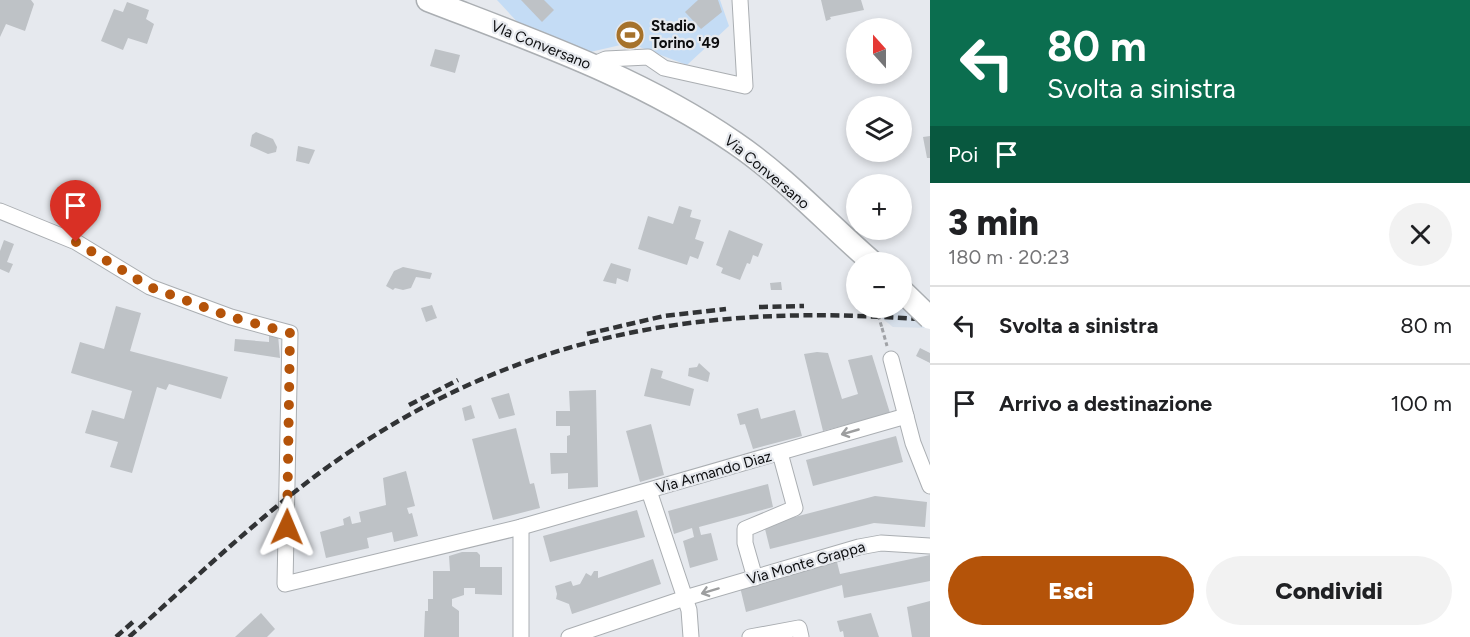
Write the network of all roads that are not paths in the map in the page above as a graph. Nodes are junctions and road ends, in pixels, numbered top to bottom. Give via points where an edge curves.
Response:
1 (740, 0) edge
2 (432, 1) edge
3 (592, 65) junction
4 (654, 93) joint
5 (0, 211) edge
6 (861, 252) edge
7 (912, 301) edge
8 (930, 318) edge
9 (891, 359) dead end
10 (906, 416) junction
11 (780, 453) junction
12 (930, 486) edge
13 (649, 491) junction
14 (521, 527) junction
15 (930, 546) edge
16 (755, 578) junction
17 (685, 598) junction
18 (800, 632) edge
19 (521, 637) edge
20 (569, 637) edge
21 (691, 637) edge
22 (750, 637) edge

1 - 3 street via 745,86 664,68 648,57 606,59
2 - 3 main road, VIa Conversano
3 - 4 main road, VIa Conversano
4 - 6 main road, Via Conversano via 738,145
5 - 14 street, Via Armando Diaz via 76,242 150,287 231,317 290,333 285,584
7 - 8 main road, bridge
9 - 10 street
10 -> 11 street, Via Armando Diaz
10 - 12 street
11 - 13 street, Via Armando Diaz
11 - 16 street via 795,508 745,529
13 - 14 street, Via Armando Diaz
13 - 17 street
14 - 19 street
15 - 16 street, Via Monte Grappa via 881,543
16 -> 17 street, Via Monte Grappa
17 - 20 street, Via Monte Grappa
17 - 21 street
18 - 22 street

